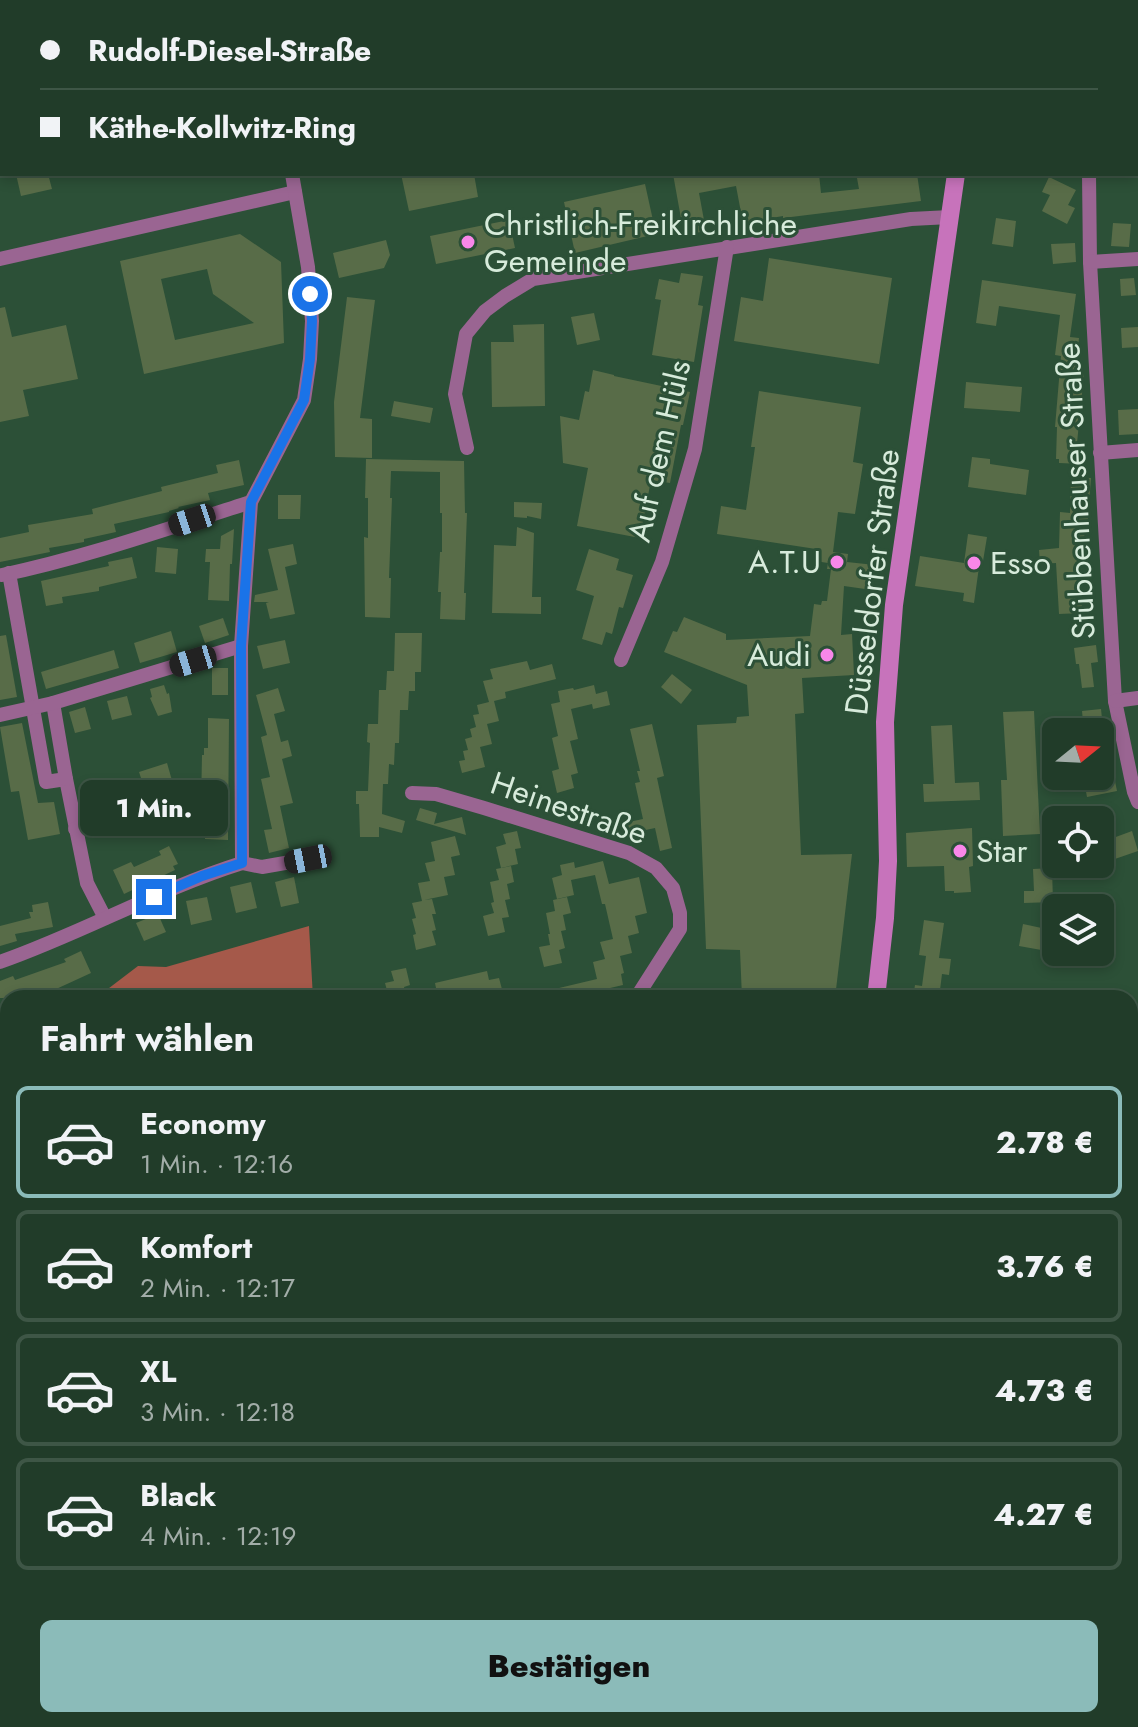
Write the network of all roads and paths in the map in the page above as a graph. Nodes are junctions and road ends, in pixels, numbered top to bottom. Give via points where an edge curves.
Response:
1 (292, 176) edge
2 (956, 176) edge
3 (1089, 176) edge
4 (295, 192) junction
5 (950, 217) junction
6 (727, 247) junction
7 (0, 259) edge
8 (1138, 259) edge
9 (1090, 262) junction
10 (467, 448) dead end
11 (1138, 450) edge
12 (1100, 453) junction
13 (251, 502) junction
14 (4, 574) edge
15 (241, 646) junction
16 (621, 660) dead end
17 (1138, 698) edge
18 (1115, 701) junction
19 (53, 703) junction
20 (32, 710) junction
21 (0, 715) edge
22 (66, 779) junction
23 (412, 793) dead end
24 (1138, 802) edge
25 (140, 809) dead end
26 (75, 829) junction
27 (308, 859) dead end
28 (242, 863) junction
29 (105, 918) junction
30 (0, 962) edge
31 (641, 990) edge
32 (877, 990) edge

1 - 4 street
2 - 5 main road, Düsseldorfer Straße
3 - 9 street, Stübbenhauser Straße
4 - 7 street
4 - 13 street via 308,267 310,359 304,400
5 - 6 street
5 - 32 main road, Düsseldorfer Straße via 890,644 885,722 888,861
6 - 10 street via 533,279 485,311 466,334 455,394
6 - 16 street, Auf dem Hüls via 695,449 662,562
8 - 9 street
9 - 12 street, Stübbenhauser Straße
11 - 12 street
12 - 18 street, Stübbenhauser Straße
13 - 14 street
13 - 15 street
14 - 20 street
15 - 19 street
15 - 28 street
17 - 18 street
18 - 24 street, Stübbenhauser Straße
19 - 20 street
19 - 22 street
20 - 21 street
20 - 22 street via 46,782
22 - 26 street
23 - 31 street, Heinestraße via 436,794 581,838 656,868 673,888 680,929
25 - 26 street
26 - 29 street via 87,883
27 - 28 street via 262,867
28 - 29 street
29 - 30 street

